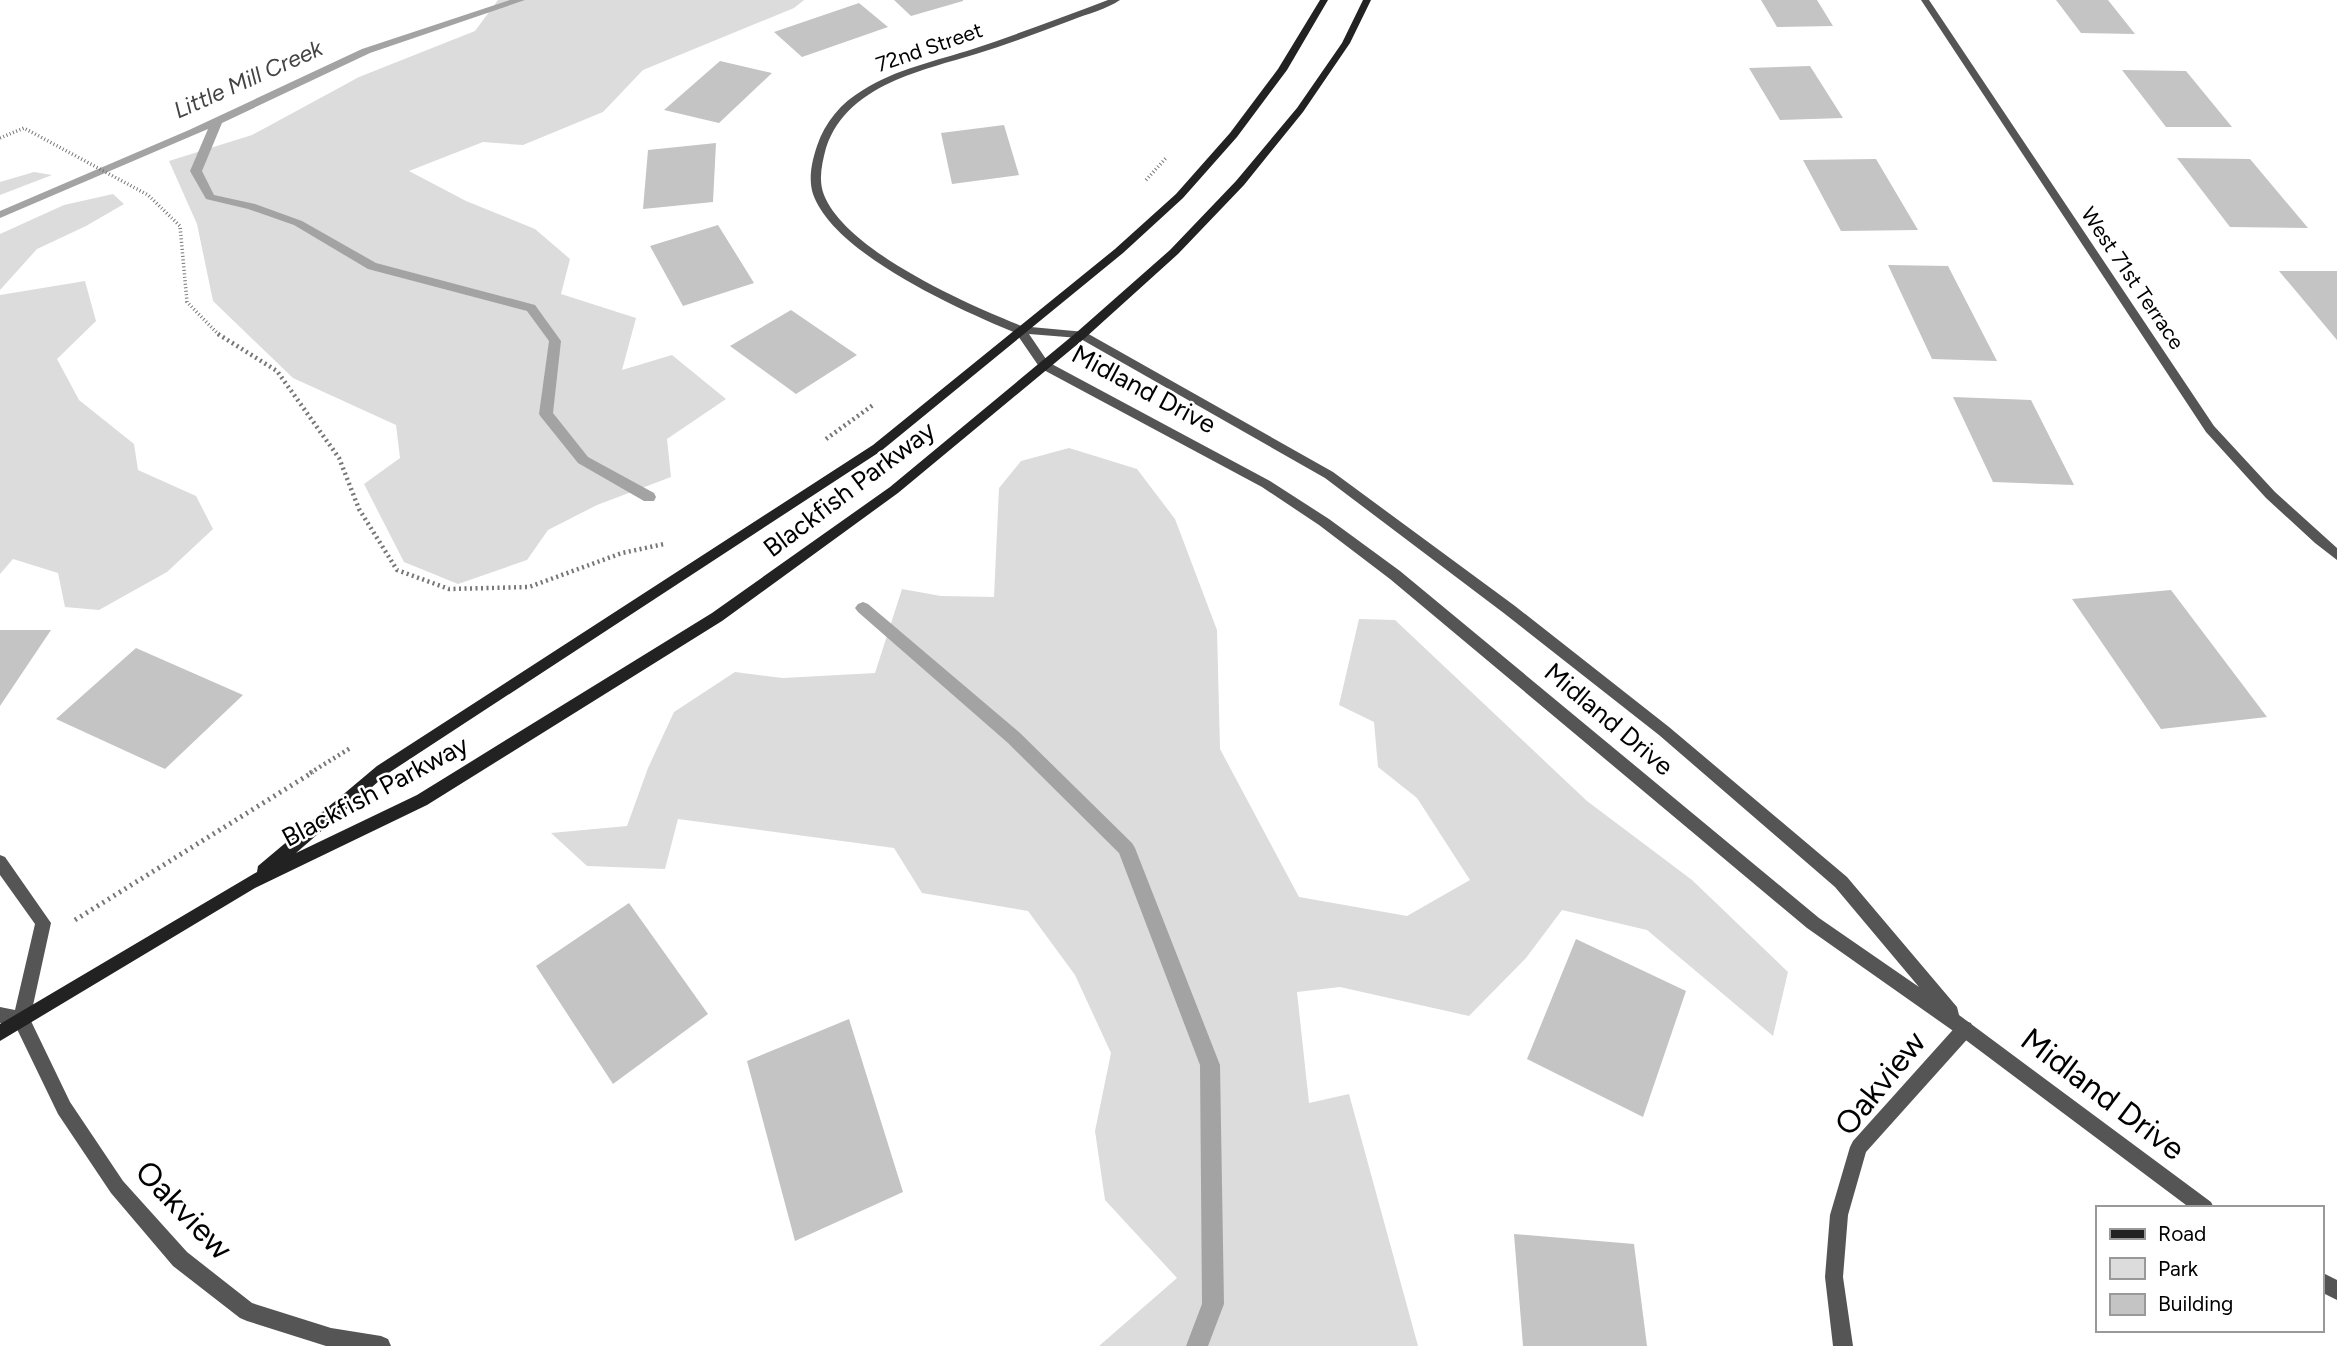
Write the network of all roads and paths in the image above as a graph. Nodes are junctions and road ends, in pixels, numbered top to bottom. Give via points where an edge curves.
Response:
1 (1116, 0) edge
2 (1324, 0) edge
3 (1367, 0) edge
4 (1925, 0) edge
5 (0, 138) edge
6 (1175, 149) dead end
7 (1136, 190) dead end
8 (1020, 330) junction
9 (1080, 335) junction
10 (1044, 365) junction
11 (882, 399) dead end
12 (815, 446) dead end
13 (670, 543) dead end
14 (2337, 555) edge
15 (354, 746) dead end
16 (0, 862) edge
17 (249, 883) junction
18 (38, 943) junction
19 (0, 1016) edge
20 (21, 1020) junction
21 (1965, 1029) junction
22 (0, 1033) edge
23 (2202, 1206) edge
24 (381, 1346) edge
25 (1843, 1346) edge

1 - 8 street, 72nd Street via 869,89 835,118 822,146 818,196 855,239 948,298
2 - 8 main road, Blackfish Parkway via 1298,49 1252,114 1161,214
3 - 9 main road, Blackfish Parkway via 1346,43 1300,110 1240,183 1174,252
4 - 14 street, West 71st Terrace via 2210,429 2272,500
5 - 13 path via 24,128 148,195 180,226 187,302 220,337 277,371 339,458 359,509 397,570 449,589 529,587 622,553
6 - 7 path
8 - 9 street, Midland Drive
8 - 10 street, Midland Drive
8 - 17 main road, Blackfish Parkway via 877,448 382,770
9 - 10 main road, Blackfish Parkway
9 - 21 street, Midland Drive via 1329,475 1587,670 1841,882
10 - 17 main road, Blackfish Parkway via 894,490 717,617 422,800
10 - 21 street, Midland Drive via 1266,484 1324,522 1395,575 1813,923
11 - 12 path
15 - 18 path
16 - 18 street via 43,923
17 - 20 main road, Blackfish Parkway
18 - 20 street
19 - 20 street
20 - 22 main road, Blackfish Parkway
20 - 24 street, Oakview via 64,1108 117,1187 180,1259 247,1311 331,1338
21 - 23 street, Midland Drive
21 - 25 street, Oakview via 1859,1147 1839,1216 1834,1277

